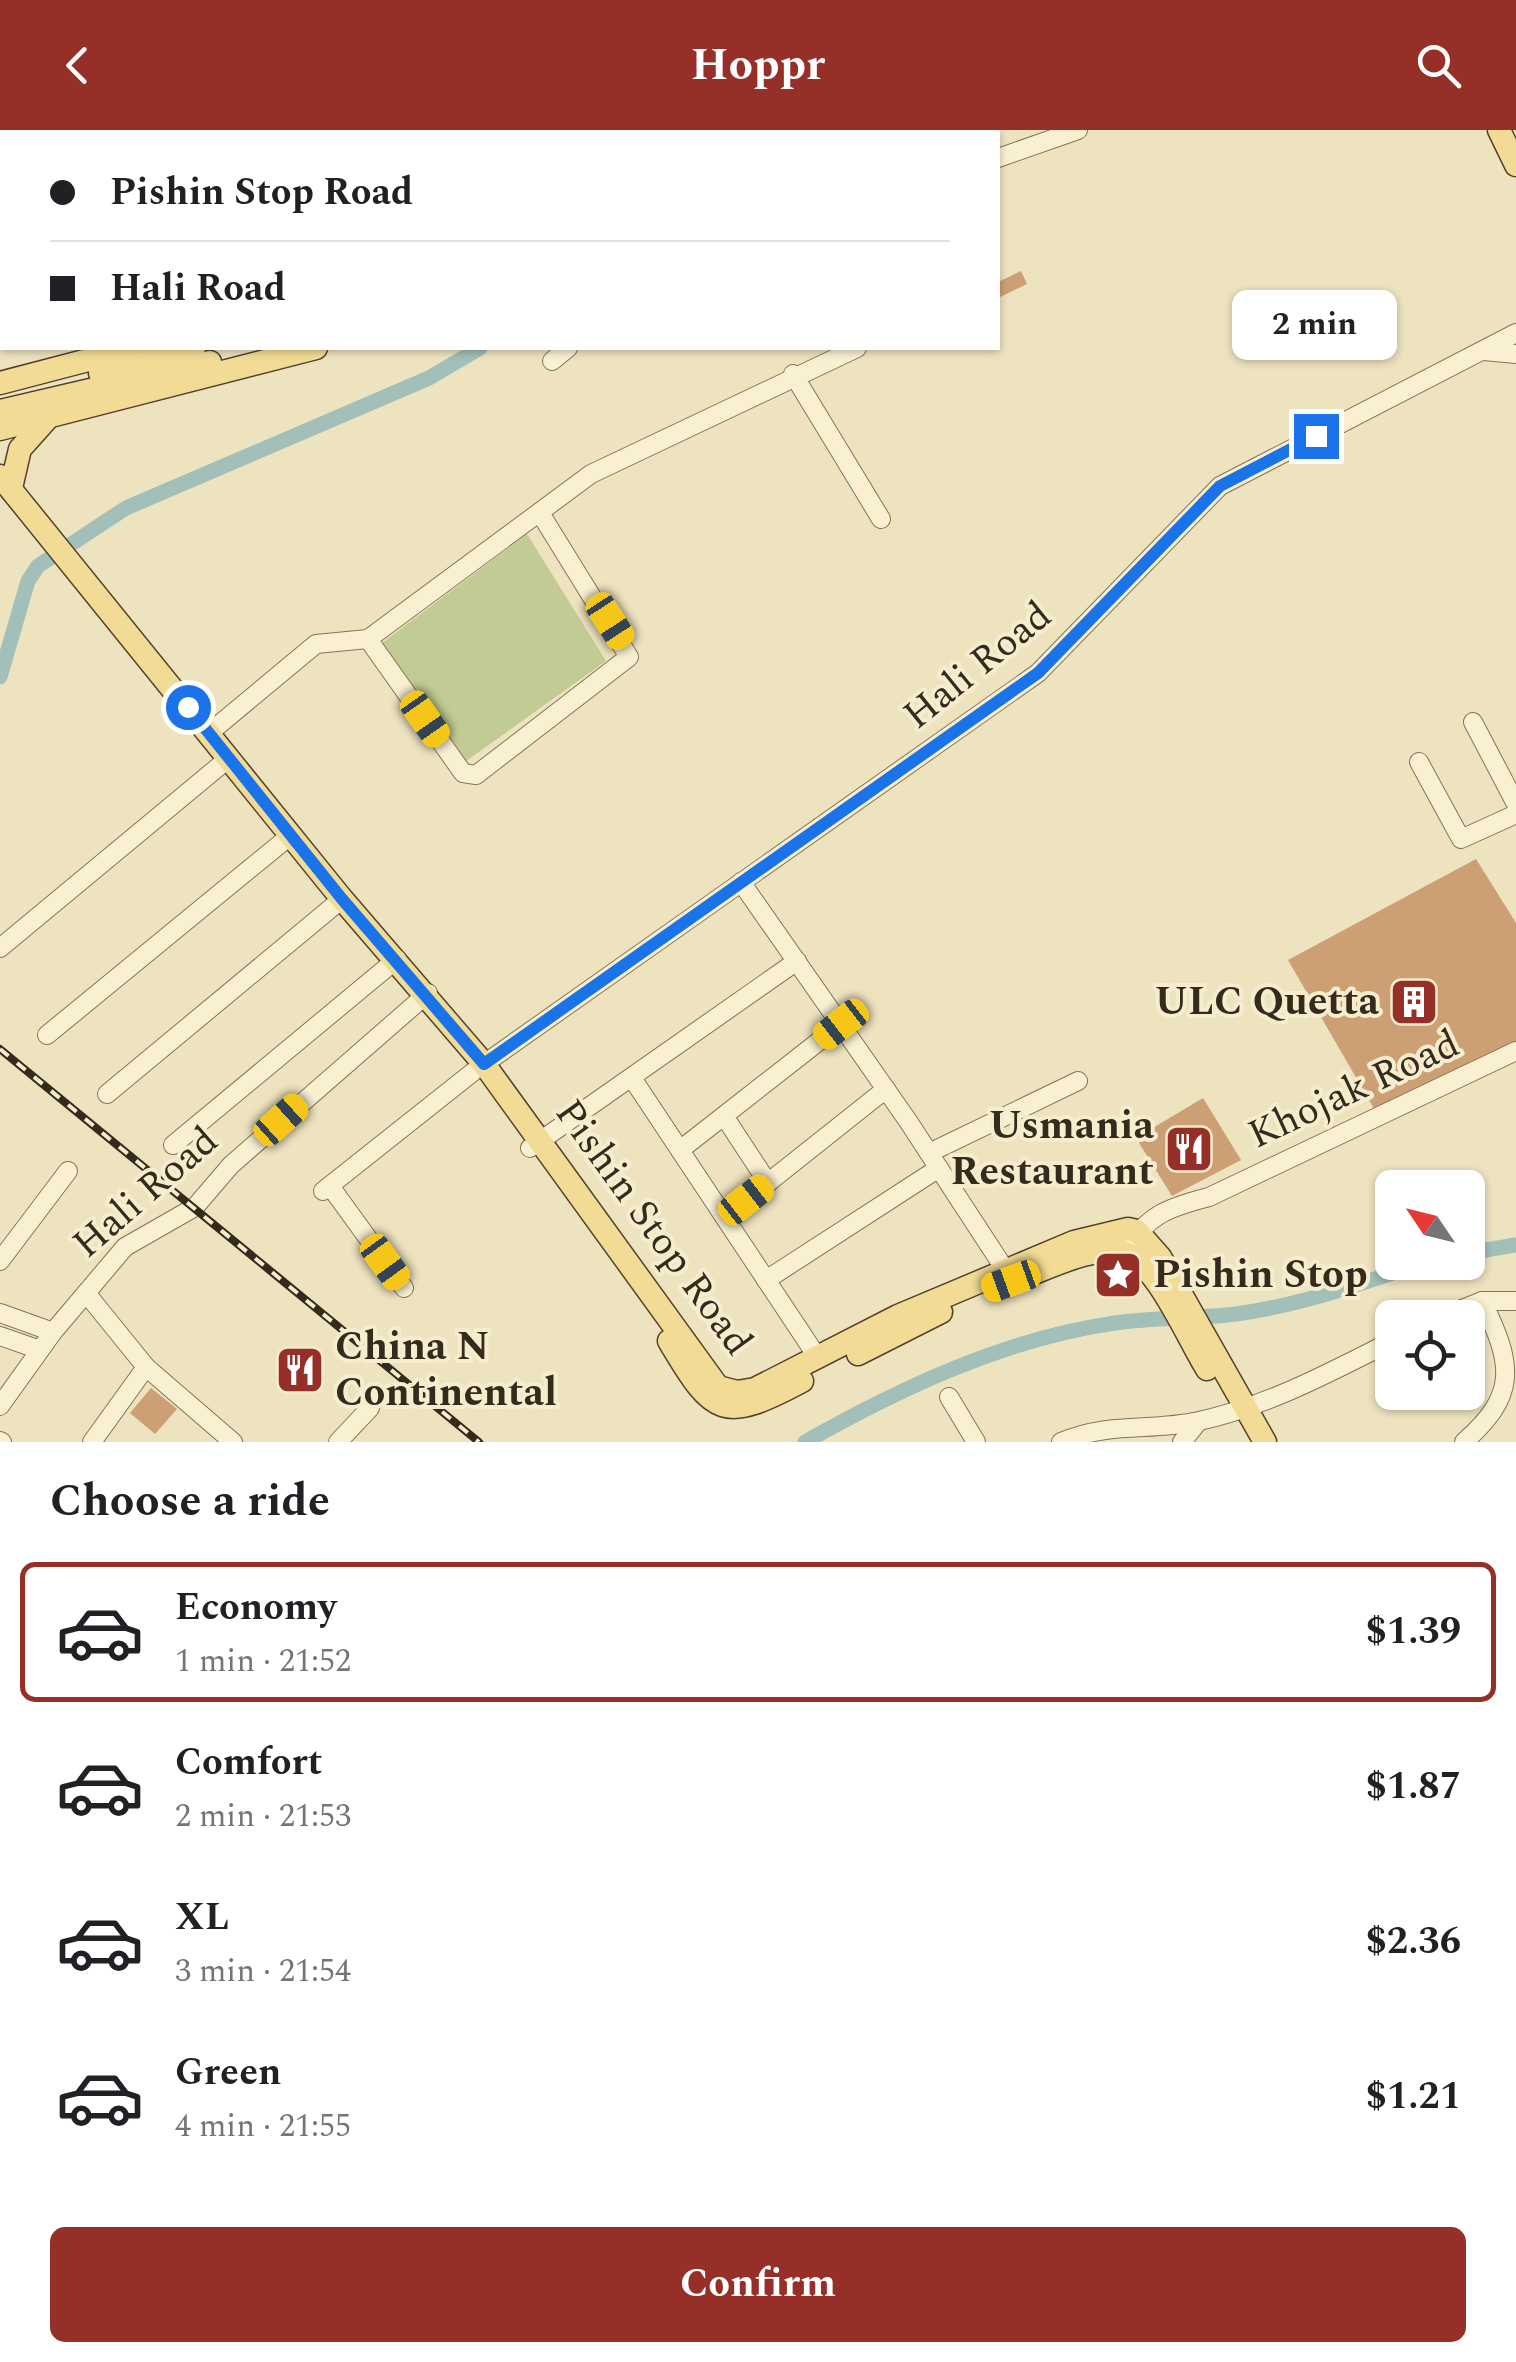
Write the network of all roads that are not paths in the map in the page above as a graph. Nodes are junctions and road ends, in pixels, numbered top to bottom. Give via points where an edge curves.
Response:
1 (1078, 130) edge
2 (1498, 130) edge
3 (1000, 157) edge
4 (1516, 165) edge
5 (1516, 333) edge
6 (126, 350) edge
7 (186, 350) edge
8 (259, 350) edge
9 (308, 350) edge
10 (566, 350) edge
11 (851, 350) edge
12 (1484, 351) junction
13 (1516, 354) edge
14 (552, 361) dead end
15 (794, 374) junction
16 (0, 383) edge
17 (0, 399) edge
18 (0, 412) edge
19 (49, 418) junction
20 (0, 429) edge
21 (4, 486) edge
22 (540, 513) junction
23 (881, 519) dead end
24 (77, 578) junction
25 (368, 639) junction
26 (1473, 722) dead end
27 (209, 734) junction
28 (224, 762) junction
29 (1419, 762) dead end
30 (1516, 804) edge
31 (1516, 814) edge
32 (287, 838) junction
33 (741, 882) junction
34 (339, 902) junction
35 (0, 948) edge
36 (796, 961) junction
37 (393, 962) junction
38 (424, 997) junction
39 (841, 1024) junction
40 (47, 1035) dead end
41 (1516, 1051) edge
42 (478, 1068) junction
43 (632, 1078) junction
44 (1078, 1081) dead end
45 (886, 1089) junction
46 (107, 1094) dead end
47 (724, 1116) junction
48 (536, 1144) junction
49 (173, 1146) dead end
50 (680, 1150) junction
51 (934, 1160) junction
52 (68, 1171) dead end
53 (768, 1182) junction
54 (724, 1217) junction
55 (1131, 1242) junction
56 (0, 1261) edge
57 (1004, 1268) junction
58 (766, 1280) junction
59 (404, 1288) dead end
60 (86, 1293) junction
61 (1516, 1301) edge
62 (1485, 1302) edge
63 (1485, 1309) edge
64 (0, 1313) edge
65 (1190, 1320) junction
66 (53, 1332) junction
67 (0, 1336) edge
68 (1375, 1348) edge
69 (40, 1350) junction
70 (818, 1358) junction
71 (146, 1367) junction
72 (949, 1397) dead end
73 (0, 1406) edge
74 (370, 1408) dead end
75 (1239, 1408) junction
76 (1198, 1422) junction
77 (220, 1438) edge
78 (1067, 1441) edge
79 (92, 1442) edge
80 (338, 1442) edge
81 (976, 1442) edge
82 (1182, 1442) edge
83 (1248, 1442) edge
84 (1264, 1442) edge
85 (1464, 1442) edge

1 - 3 street
2 - 4 main road
5 - 12 street, Hali Road
6 - 16 main road
7 - 17 main road
8 - 18 main road
9 - 19 main road
10 - 14 street
11 - 15 street
12 - 13 street
12 - 33 street, Hali Road via 1220,486 1038,673
15 - 22 street via 591,474
15 - 23 street
19 - 20 main road
19 - 21 main road via 20,450
21 - 24 main road via 59,547
21 - 24 main road via 33,534
22 - 25 street
22 - 25 street via 629,657 476,775 462,772
24 - 27 main road, Pishin Stop Road
24 - 28 main road, Pishin Stop Road
25 - 27 street via 316,644
26 - 30 street
27 - 28 main road, Pishin Stop Road
28 - 32 main road, Pishin Stop Road
28 - 35 street
29 - 31 street via 1461,838
32 - 34 main road, Pishin Stop Road
32 - 40 street
33 - 36 street
33 - 42 street, Hali Road
34 - 37 main road, Pishin Stop Road
34 - 46 street
36 - 39 street
36 - 43 street
37 - 38 main road, Pishin Stop Road
37 - 49 street
38 - 42 main road, Pishin Stop Road
38 - 60 street, Hali Road via 231,1166 195,1207 125,1248
39 - 45 street
39 - 47 street
41 - 55 street, Khojak Road via 1209,1197 1172,1206
42 - 48 main road, Pishin Stop Road
42 - 59 street, Hali Road via 327,1188
43 - 48 street
43 - 50 street
44 - 51 street
45 - 51 street
45 - 53 street
47 - 50 street
47 - 53 street
48 - 55 main road, Pishin Stop Road via 700,1390 723,1407 761,1404 985,1290
48 - 70 main road, Pishin Stop Road via 718,1386 756,1389
50 - 54 street
51 - 57 street
51 - 58 street
52 - 56 street
53 - 54 street
54 - 58 street
55 - 57 main road, Pishin Stop Road via 1128,1229
55 - 65 main road via 1163,1293
55 - 65 main road via 1160,1258
57 - 70 main road, Pishin Stop Road
58 - 70 street
60 - 66 street, Hali Road
60 - 71 street
61 - 62 street
63 - 85 street via 1514,1372 1497,1421
64 - 66 street
65 - 75 main road
66 - 69 street, Hali Road
67 - 69 street
68 - 75 street
69 - 73 street, Hali Road
71 - 77 street
71 - 79 street
72 - 81 street
74 - 80 street
75 - 76 street
75 - 83 main road
75 - 84 main road
76 - 78 street via 1094,1428
76 - 82 street

